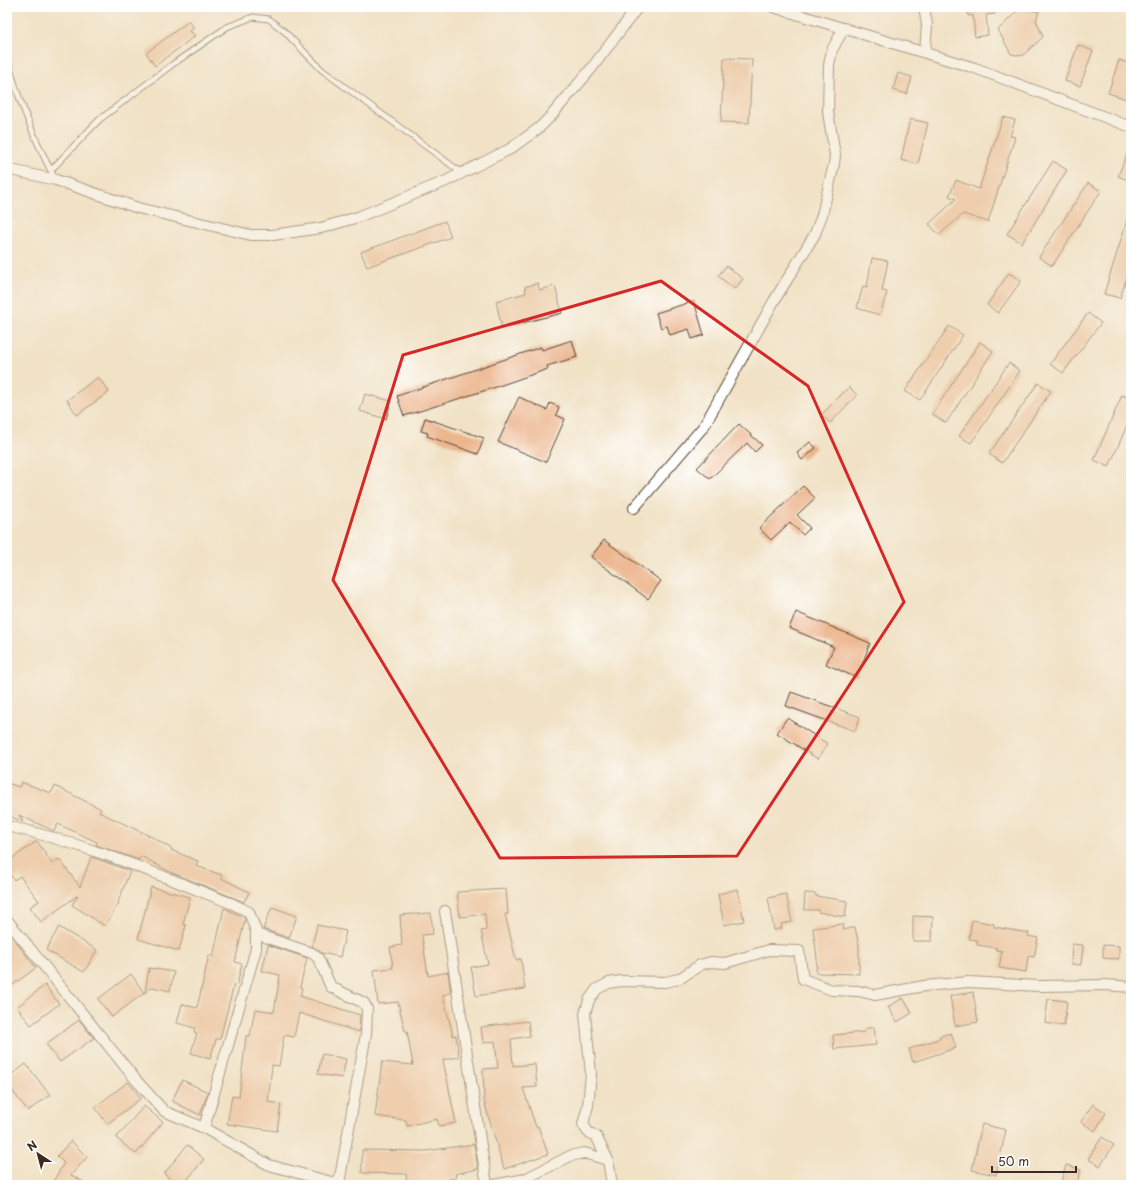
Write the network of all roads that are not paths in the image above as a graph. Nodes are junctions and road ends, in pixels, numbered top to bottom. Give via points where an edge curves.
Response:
1 (638, 7) edge
2 (773, 7) edge
3 (924, 7) edge
4 (844, 28) junction
5 (925, 52) junction
6 (7, 56) edge
7 (1131, 127) edge
8 (7, 169) edge
9 (51, 170) junction
10 (463, 174) junction
11 (56, 180) junction
12 (634, 508) dead end
13 (7, 826) edge
14 (446, 911) dead end
15 (7, 920) edge
16 (256, 934) junction
17 (1131, 987) edge
18 (204, 1128) junction
19 (608, 1160) junction
20 (340, 1184) edge
21 (487, 1185) edge
22 (494, 1185) edge
23 (612, 1185) edge

1 - 10 street via 591,69 543,124 510,149
2 - 4 street
3 - 5 street via 927,26
4 - 5 street
4 - 12 street via 832,50 829,65 828,112 834,164 815,234 704,426
5 - 7 street via 975,68
6 - 9 lane via 20,101
8 - 11 street
9 - 10 lane via 99,120 226,27 253,16 269,19 322,70
9 - 11 lane
10 - 11 street via 358,217 321,228 274,235 251,235 138,208
13 - 16 street via 38,832 233,904 249,912
14 - 21 street
15 - 18 street via 136,1080 164,1110
16 - 18 street via 256,949 251,971
16 - 20 street via 312,953 318,958 332,987 364,1003 367,1010 366,1034
17 - 19 street via 969,982 924,986 875,995 858,991 832,990 803,979 799,951 769,950 725,963 711,962 700,965 679,979 665,982 609,983 597,989 589,1000 585,1014 591,1074 584,1124 588,1132 596,1136
18 - 20 street via 269,1165
19 - 22 street via 584,1153 570,1156 525,1179
19 - 23 street

